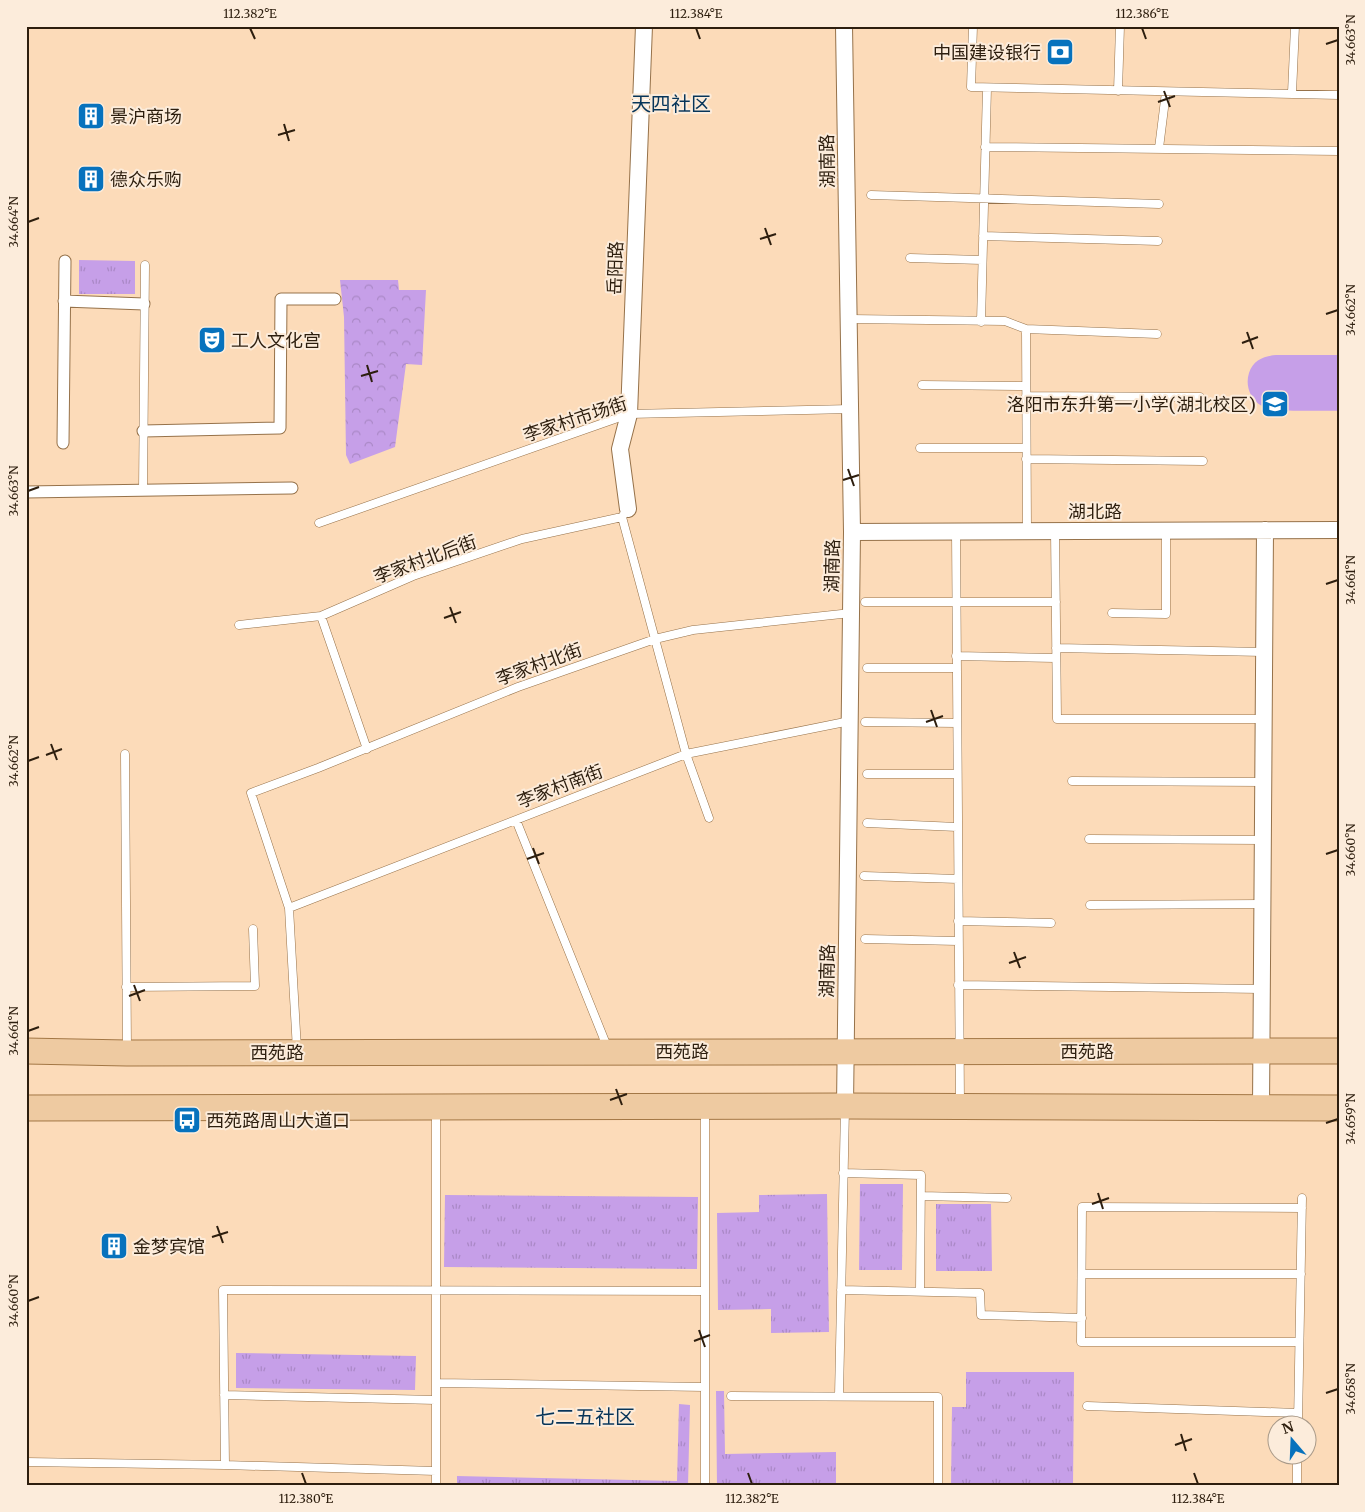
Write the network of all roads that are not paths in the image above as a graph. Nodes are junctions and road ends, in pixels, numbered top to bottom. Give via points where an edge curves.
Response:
1 (644, 26) edge
2 (844, 26) edge
3 (973, 26) edge
4 (1120, 26) edge
5 (1295, 26) edge
6 (987, 88) junction
7 (1118, 91) junction
8 (1166, 92) junction
9 (1292, 93) junction
10 (1339, 95) edge
11 (985, 147) junction
12 (1159, 148) junction
13 (1339, 151) edge
14 (871, 195) dead end
15 (984, 198) junction
16 (1159, 204) dead end
17 (983, 236) junction
18 (1158, 241) dead end
19 (910, 258) dead end
20 (982, 260) junction
21 (65, 261) dead end
22 (145, 265) dead end
23 (335, 298) dead end
24 (64, 302) junction
25 (144, 304) junction
26 (850, 319) junction
27 (981, 322) junction
28 (1026, 329) junction
29 (1157, 334) dead end
30 (922, 385) dead end
31 (1026, 386) junction
32 (1026, 396) junction
33 (1200, 397) dead end
34 (851, 409) junction
35 (630, 414) junction
36 (143, 431) junction
37 (63, 443) dead end
38 (920, 448) dead end
39 (1026, 448) junction
40 (1026, 458) junction
41 (1202, 461) dead end
42 (292, 488) dead end
43 (142, 491) junction
44 (26, 492) edge
45 (625, 513) junction
46 (319, 523) dead end
47 (1265, 530) junction
48 (1339, 530) edge
49 (956, 531) junction
50 (1027, 531) junction
51 (1055, 531) junction
52 (1166, 531) junction
53 (852, 532) junction
54 (956, 601) junction
55 (865, 602) dead end
56 (1056, 602) junction
57 (1112, 613) dead end
58 (851, 614) junction
59 (321, 616) junction
60 (239, 625) dead end
61 (655, 638) junction
62 (1056, 648) junction
63 (1264, 652) junction
64 (956, 656) junction
65 (1056, 658) junction
66 (867, 668) dead end
67 (957, 668) junction
68 (1264, 719) junction
69 (858, 721) junction
70 (957, 723) junction
71 (367, 749) junction
72 (125, 754) dead end
73 (686, 754) junction
74 (867, 774) dead end
75 (957, 774) junction
76 (1072, 781) dead end
77 (1263, 782) junction
78 (709, 818) dead end
79 (516, 820) junction
80 (867, 823) dead end
81 (957, 827) junction
82 (1089, 839) dead end
83 (1263, 840) junction
84 (864, 876) dead end
85 (958, 879) junction
86 (1262, 904) junction
87 (1090, 906) dead end
88 (289, 908) junction
89 (958, 921) junction
90 (1051, 923) dead end
91 (253, 929) dead end
92 (865, 939) dead end
93 (958, 940) junction
94 (958, 985) junction
95 (126, 987) junction
96 (1262, 989) junction
97 (26, 1051) edge
98 (609, 1051) junction
99 (846, 1051) junction
100 (959, 1051) junction
101 (1261, 1051) junction
102 (1339, 1051) edge
103 (297, 1052) junction
104 (126, 1053) junction
105 (705, 1106) junction
106 (845, 1106) junction
107 (960, 1106) junction
108 (436, 1107) junction
109 (26, 1108) edge
110 (1261, 1108) junction
111 (1339, 1108) edge
112 (843, 1173) junction
113 (921, 1196) junction
114 (1008, 1198) dead end
115 (1302, 1198) dead end
116 (1302, 1208) junction
117 (1082, 1274) junction
118 (1301, 1274) junction
119 (841, 1290) junction
120 (436, 1291) junction
121 (705, 1291) junction
122 (920, 1291) junction
123 (1082, 1318) junction
124 (1300, 1342) junction
125 (436, 1383) junction
126 (705, 1388) junction
127 (224, 1395) junction
128 (731, 1396) dead end
129 (839, 1396) junction
130 (436, 1400) junction
131 (1087, 1406) dead end
132 (1298, 1413) joint
133 (26, 1462) edge
134 (1297, 1464) edge
135 (225, 1465) junction
136 (436, 1471) junction
137 (436, 1486) edge
138 (705, 1486) edge
139 (938, 1486) edge
140 (1296, 1486) edge

1 - 35 street, 岳阳路
2 - 26 street, 湖南路
3 - 6 lane via 971,87
4 - 7 lane
5 - 9 lane
6 - 7 lane
6 - 11 lane
7 - 8 lane
8 - 9 lane
8 - 12 lane
9 - 10 lane
11 - 12 lane
11 - 15 lane
12 - 13 lane
14 - 15 lane
15 - 16 lane
15 - 17 lane
17 - 18 lane
17 - 20 lane
19 - 20 lane
20 - 27 lane
21 - 24 street
22 - 25 lane
23 - 36 street via 281,299 280,428
24 - 25 street
24 - 37 street
25 - 36 lane
26 - 27 lane
26 - 34 street, 湖南路
27 - 28 lane via 1005,322
28 - 29 lane
28 - 31 lane
30 - 31 lane
31 - 32 lane
32 - 33 lane
32 - 39 lane
34 - 35 lane, 李家村市场街
34 - 53 street, 湖南路
35 - 45 street, 岳阳路 via 620,449
35 - 46 lane, 李家村市场街
36 - 43 lane
38 - 39 lane
39 - 40 lane
40 - 41 lane
40 - 50 lane
42 - 43 street
43 - 44 street
45 - 59 lane, 李家村北后街 via 522,539 413,576
45 - 61 lane
47 - 48 street, 湖北路
47 - 52 street, 湖北路
47 - 63 street
49 - 50 street, 湖北路
49 - 53 street, 湖北路
49 - 54 lane
50 - 51 street, 湖北路
51 - 52 street, 湖北路
51 - 56 lane
52 - 57 lane via 1166,614
53 - 58 street, 湖南路
54 - 55 lane
54 - 56 lane
54 - 64 lane
56 - 62 lane
58 - 61 lane, 李家村北街 via 692,630
58 - 69 street, 湖南路
59 - 60 lane, 李家村北后街
59 - 71 lane
61 - 71 lane, 李家村北街 via 518,687
61 - 73 lane
62 - 63 lane
62 - 65 lane
63 - 68 street
64 - 65 lane
64 - 67 lane
65 - 68 lane via 1057,719
66 - 67 lane
67 - 70 lane
68 - 77 street
69 - 70 lane, 李家村南街
69 - 73 lane, 李家村南街
69 - 99 street, 湖南路
70 - 75 lane
71 - 88 lane, 李家村北街 via 251,793
72 - 95 lane
73 - 78 lane
73 - 79 lane, 李家村南街
74 - 75 lane
75 - 81 lane
76 - 77 lane
77 - 83 street
79 - 88 lane, 李家村南街
79 - 98 lane
80 - 81 lane
81 - 85 lane
82 - 83 lane
83 - 86 street
84 - 85 lane
85 - 89 lane
86 - 87 lane
86 - 96 street
88 - 103 lane
89 - 90 lane
89 - 93 lane
91 - 95 lane via 255,986
92 - 93 lane
93 - 94 lane
94 - 96 lane
94 - 100 lane
95 - 104 lane
96 - 101 street
97 - 104 main road, 西苑路
98 - 99 main road, 西苑路
98 - 103 main road, 西苑路
99 - 100 main road, 西苑路
99 - 106 street, 湖南路
100 - 101 main road, 西苑路
100 - 107 lane
101 - 102 main road, 西苑路
101 - 110 street
103 - 104 main road, 西苑路
105 - 106 main road
105 - 108 main road
105 - 121 lane
106 - 107 main road
106 - 112 lane
107 - 110 main road
108 - 109 main road
108 - 120 lane
110 - 111 main road
112 - 113 lane via 921,1175
112 - 119 lane
113 - 114 lane
113 - 122 lane
115 - 116 lane
116 - 117 lane via 1082,1207
116 - 118 lane
117 - 118 lane
117 - 123 lane
118 - 124 lane
119 - 122 lane
119 - 129 lane
120 - 121 lane
120 - 125 lane
120 - 127 lane via 223,1290
121 - 126 lane
122 - 123 lane via 980,1293 981,1315
123 - 124 lane via 1082,1342
124 - 132 lane
125 - 126 lane
125 - 130 lane
126 - 138 lane
127 - 130 lane
127 - 135 lane
128 - 129 lane
129 - 139 lane via 938,1397
130 - 136 lane
131 - 132 lane
133 - 135 lane
134 - 140 lane
135 - 136 lane
136 - 137 lane

